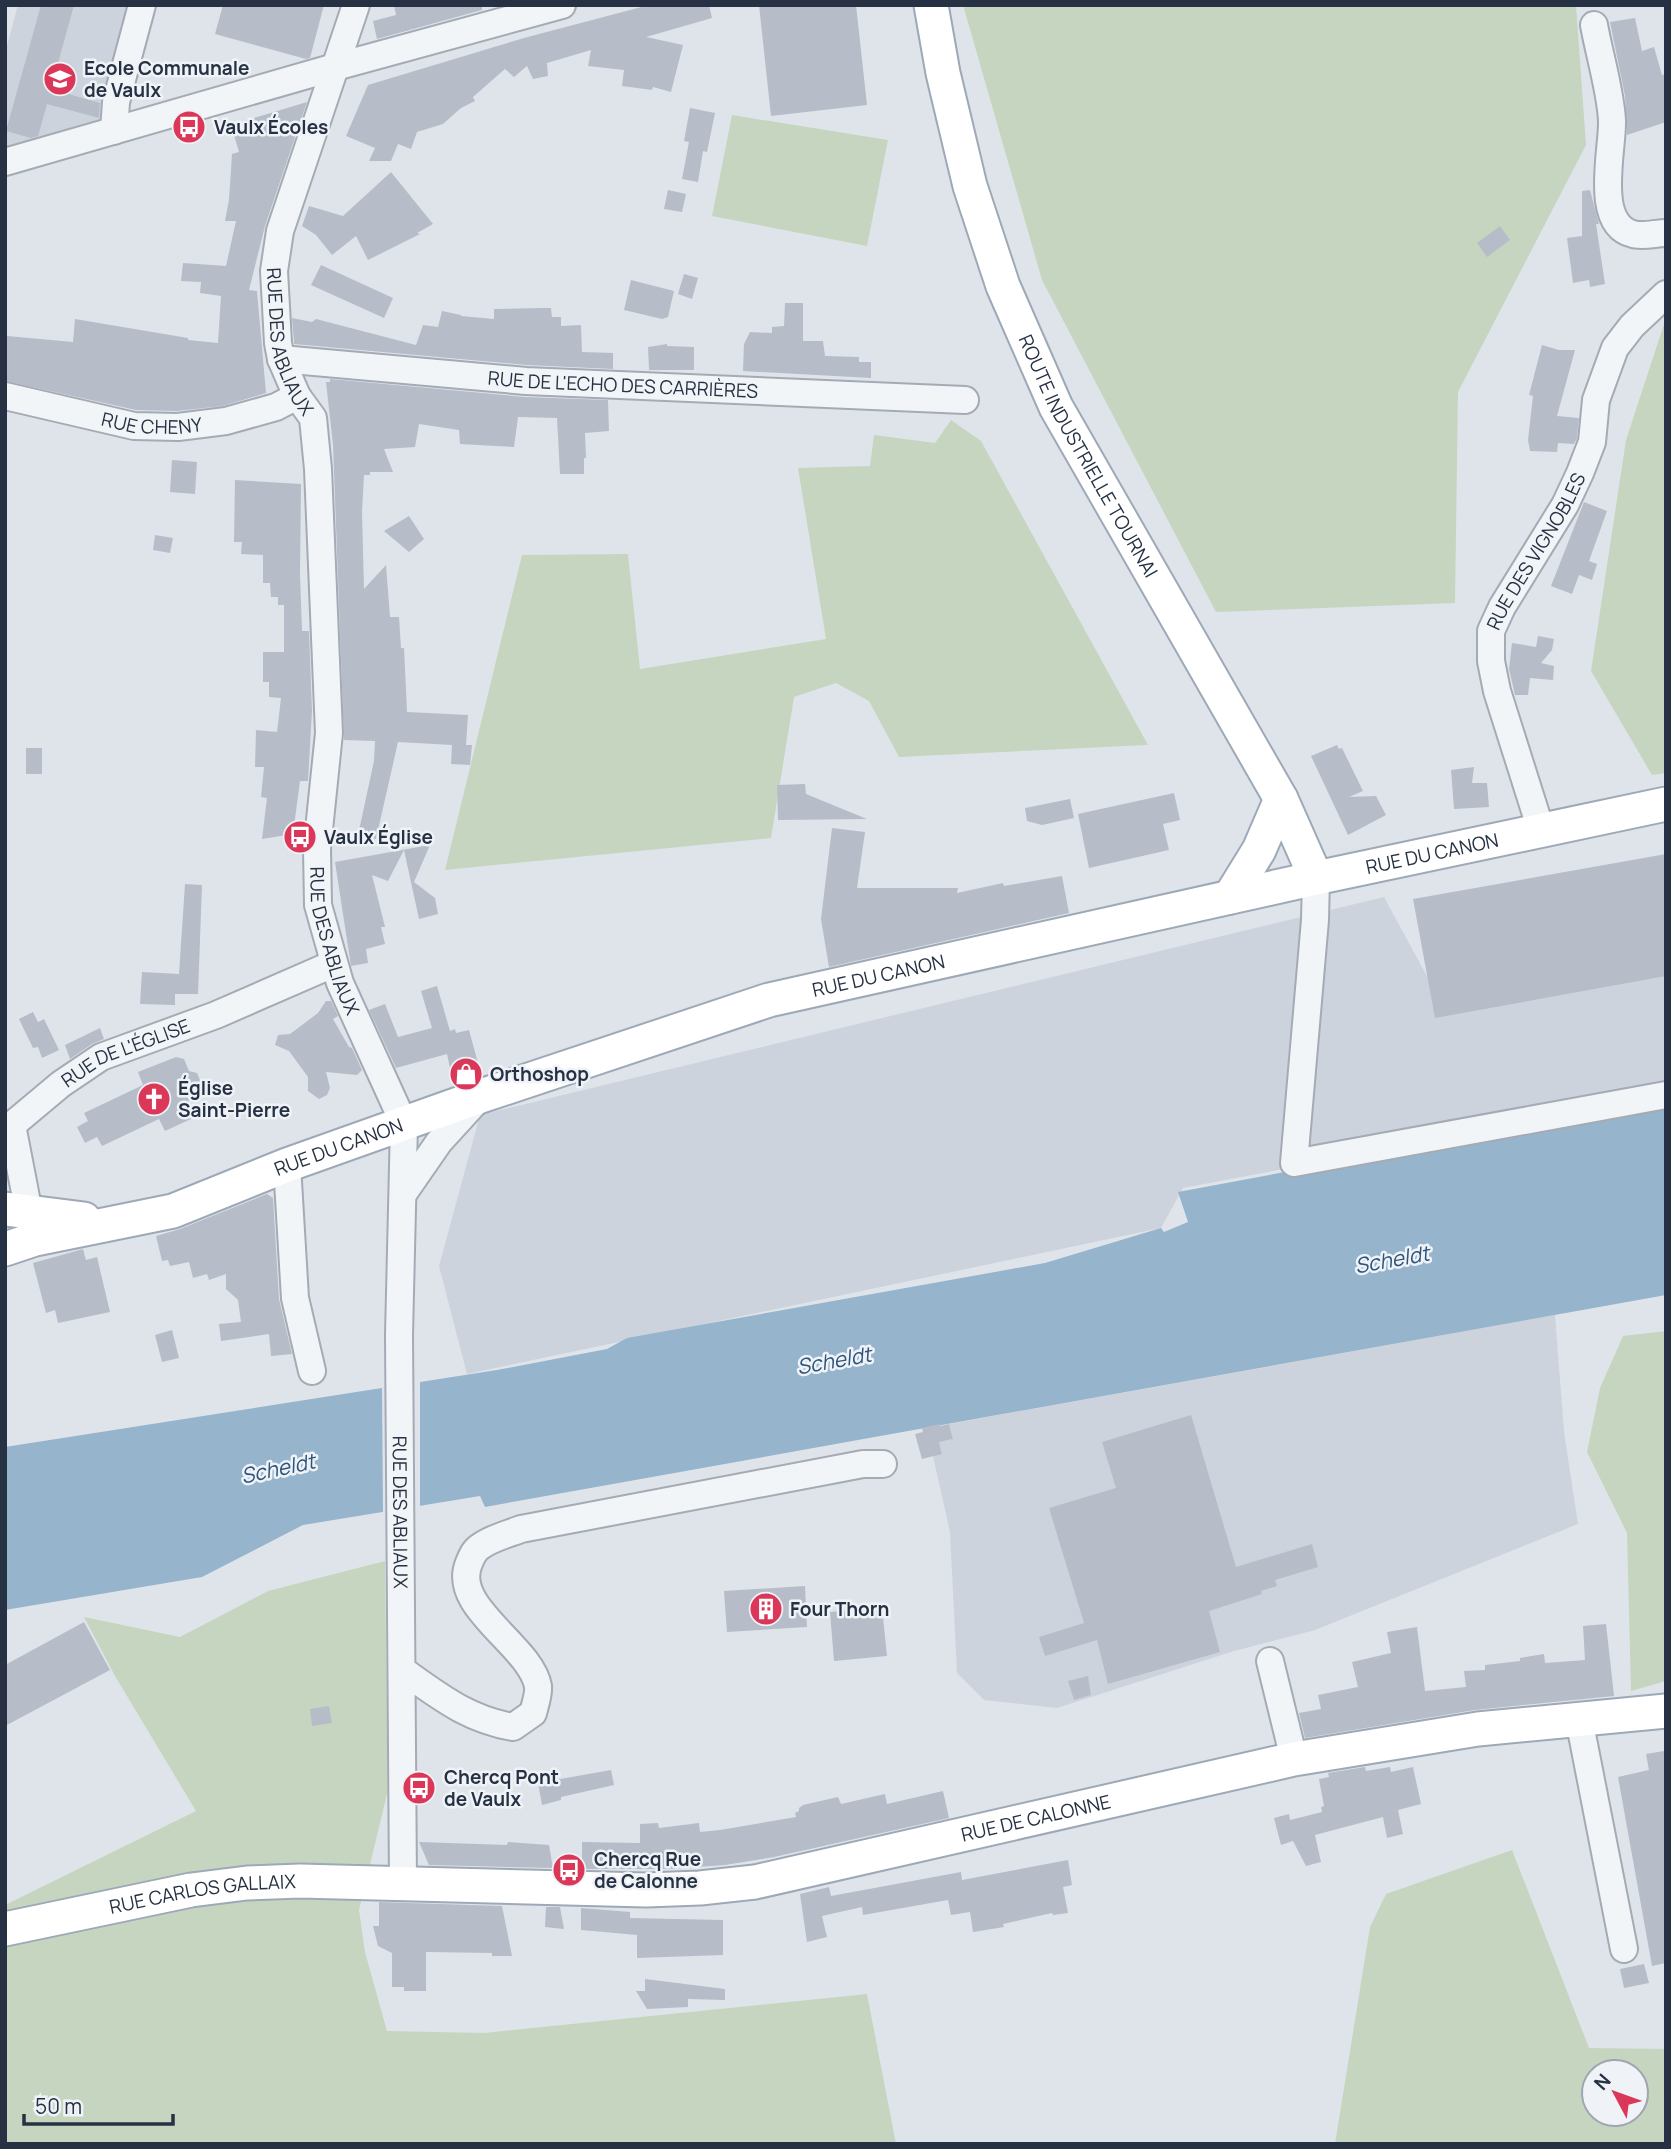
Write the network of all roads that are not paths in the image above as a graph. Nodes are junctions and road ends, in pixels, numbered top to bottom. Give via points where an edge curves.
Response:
1 (142, 5) edge
2 (355, 5) edge
3 (562, 5) edge
4 (931, 5) edge
5 (1594, 25) dead end
6 (335, 67) junction
7 (114, 131) junction
8 (5, 162) edge
9 (1666, 233) edge
10 (1666, 294) edge
11 (282, 359) junction
12 (5, 396) edge
13 (297, 396) junction
14 (965, 400) dead end
15 (1282, 799) junction
16 (1666, 804) edge
17 (1541, 830) junction
18 (1316, 878) junction
19 (1230, 897) junction
20 (333, 964) junction
21 (481, 1096) junction
22 (1666, 1096) edge
23 (404, 1124) junction
24 (287, 1165) junction
25 (402, 1194) junction
26 (17, 1211) edge
27 (111, 1222) junction
28 (5, 1249) edge
29 (312, 1371) dead end
30 (883, 1464) dead end
31 (1270, 1661) dead end
32 (402, 1670) junction
33 (1666, 1711) edge
34 (1579, 1719) junction
35 (1294, 1759) junction
36 (403, 1884) junction
37 (5, 1929) edge
38 (1623, 1949) dead end

1 - 7 street via 116,102
2 - 6 street, RUE DES ABLIAUX
3 - 6 street
4 - 15 main road, ROUTE INDUSTRIELLE TOURNAI via 970,186 1003,286 1056,408
5 - 9 street via 1612,120 1610,209 1618,225 1633,234
6 - 7 street
6 - 11 street, RUE DES ABLIAUX via 280,231 274,271
7 - 8 street
10 - 17 street, RUE DES VIGNOBLES via 1615,348 1595,400 1592,442 1580,473 1491,631 1497,691
11 - 13 street, RUE DES ABLIAUX
11 - 14 street, RUE DE L'ECHO DES CARRIÈRES via 526,382
12 - 13 street, RUE CHENY via 134,426 178,427 226,421
13 - 20 street, RUE DES ABLIAUX via 313,418 317,469 329,733 317,849 318,905
15 - 18 main road, ROUTE INDUSTRIELLE TOURNAI
15 - 19 main road via 1259,850
16 - 17 main road, RUE DU CANON
17 - 18 main road, RUE DU CANON
18 - 19 main road, RUE DU CANON
18 - 22 street via 1294,1163
19 - 21 main road, RUE DU CANON via 769,1000
20 - 23 street, RUE DES ABLIAUX
20 - 26 street, RUE DE L'ÉGLISE via 101,1058 61,1084 12,1125
21 - 23 main road, RUE DU CANON
21 - 25 street via 439,1142
23 - 24 main road, RUE DU CANON
23 - 25 street, RUE DES ABLIAUX
24 - 27 main road, RUE DU CANON via 173,1211
24 - 29 street via 295,1298
25 - 32 street, RUE DES ABLIAUX
26 - 27 main road, RUE DE L'ÉGLISE
27 - 28 main road
30 - 32 street via 863,1464 521,1529 482,1544 465,1572 468,1591 524,1658 538,1687 533,1713 513,1727 488,1723 468,1713
31 - 35 street
32 - 36 street, RUE DES ABLIAUX
33 - 34 main road, RUE DE CALONNE
34 - 35 main road, RUE DE CALONNE via 1478,1729
34 - 38 street
35 - 36 main road, RUE DE CALONNE via 755,1882 646,1891
36 - 37 main road, RUE CARLOS GALLAIX via 247,1883 191,1890

